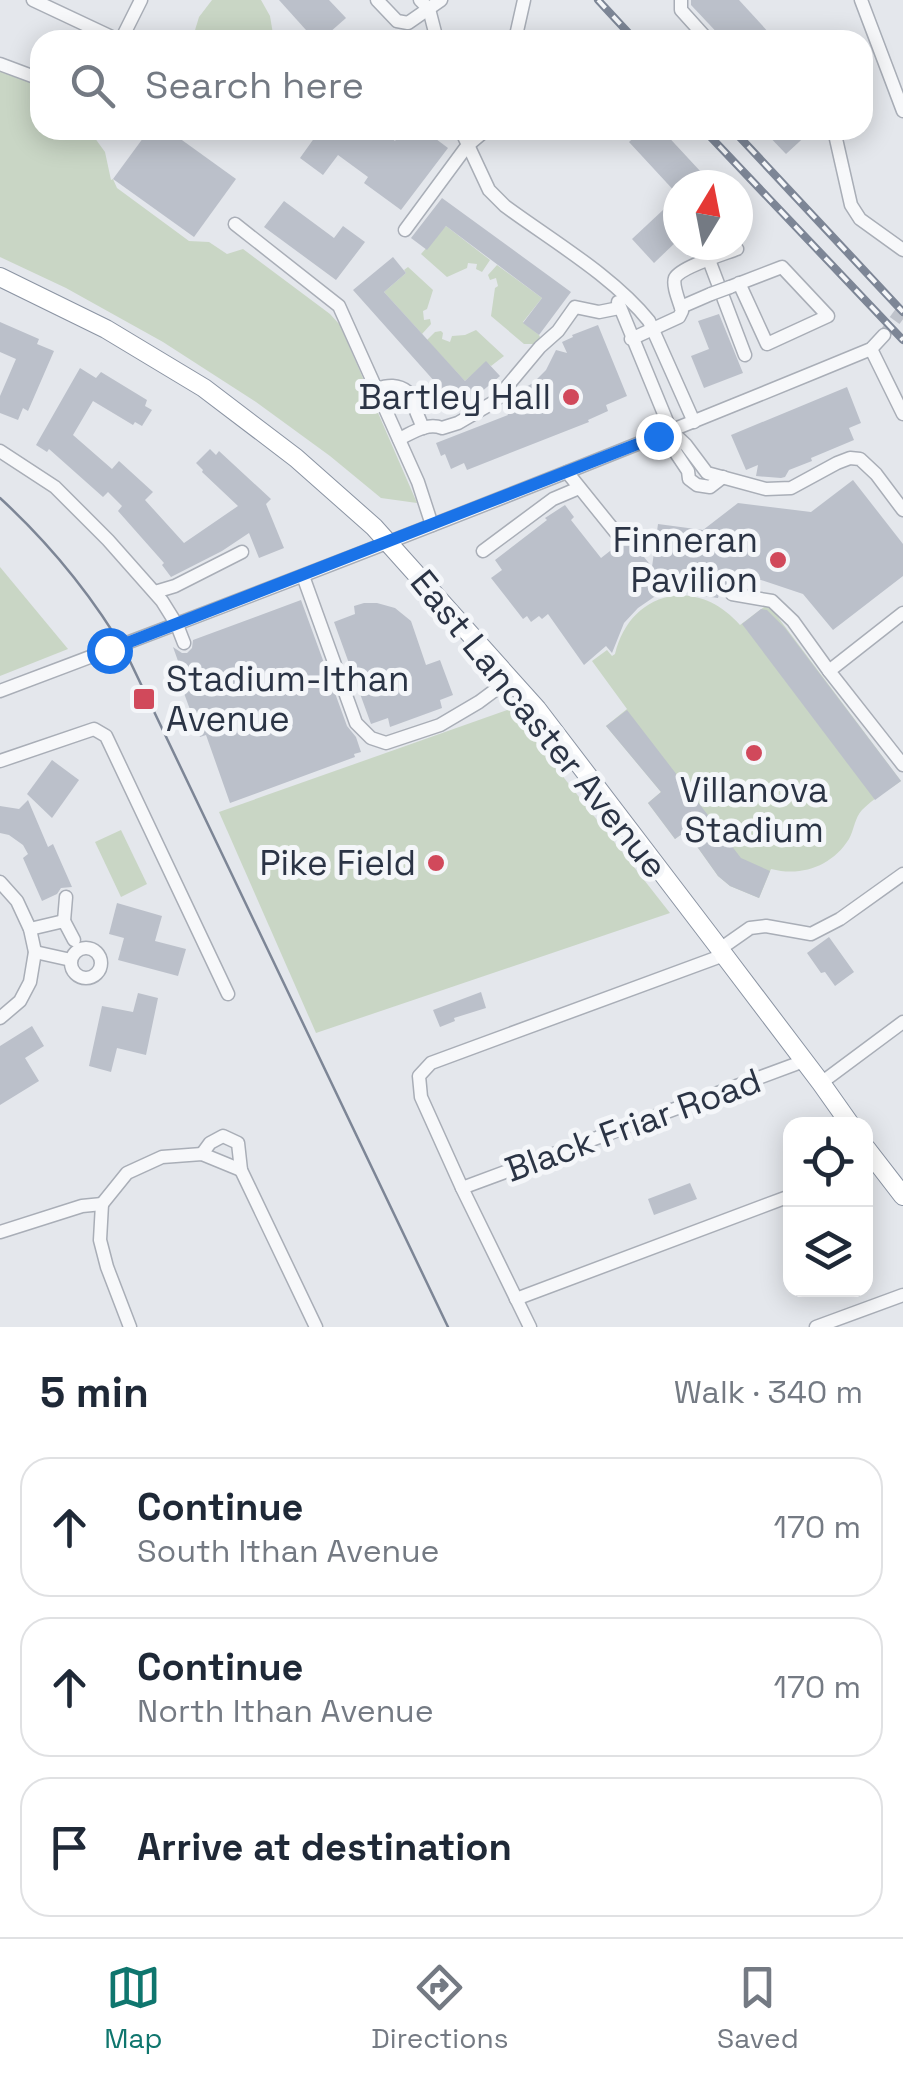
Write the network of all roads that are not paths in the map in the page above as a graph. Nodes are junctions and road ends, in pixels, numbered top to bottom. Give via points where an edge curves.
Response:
1 (34, 0) edge
2 (141, 0) edge
3 (377, 0) edge
4 (524, 0) edge
5 (681, 0) edge
6 (861, 0) edge
7 (430, 3) edge
8 (98, 30) edge
9 (124, 30) edge
10 (435, 30) edge
11 (517, 30) edge
12 (699, 30) edge
13 (872, 30) edge
14 (873, 32) edge
15 (0, 64) edge
16 (30, 75) edge
17 (903, 111) edge
18 (464, 140) edge
19 (474, 140) edge
20 (837, 140) edge
21 (466, 146) junction
22 (235, 224) dead end
23 (405, 230) dead end
24 (903, 250) edge
25 (709, 260) joint
26 (0, 277) edge
27 (614, 285) junction
28 (735, 285) junction
29 (681, 307) junction
30 (619, 308) junction
31 (652, 330) junction
32 (884, 335) tunnel mouth
33 (632, 338) junction
34 (871, 349) junction
35 (745, 355) dead end
36 (376, 389) junction
37 (903, 414) edge
38 (694, 422) junction
39 (423, 428) junction
40 (671, 431) junction
41 (399, 439) junction
42 (0, 451) edge
43 (566, 472) junction
44 (579, 488) junction
45 (903, 510) edge
46 (432, 525) junction
47 (617, 534) dead end
48 (389, 542) junction
49 (242, 552) dead end
50 (483, 552) dead end
51 (303, 576) junction
52 (155, 592) junction
53 (732, 594) dead end
54 (903, 613) edge
55 (177, 625) junction
56 (184, 643) dead end
57 (830, 671) junction
58 (510, 680) junction
59 (0, 691) edge
60 (0, 761) edge
61 (903, 765) edge
62 (903, 874) edge
63 (0, 882) edge
64 (66, 897) dead end
65 (64, 921) junction
66 (30, 929) junction
67 (74, 940) dead end
68 (35, 952) junction
69 (722, 952) junction
70 (71, 960) dead end
71 (228, 994) dead end
72 (0, 1018) edge
73 (903, 1022) edge
74 (804, 1062) junction
75 (822, 1083) junction
76 (845, 1117) edge
77 (202, 1154) junction
78 (873, 1164) edge
79 (242, 1170) junction
80 (462, 1188) junction
81 (903, 1196) edge
82 (783, 1199) edge
83 (102, 1204) junction
84 (0, 1232) edge
85 (903, 1296) edge
86 (516, 1299) junction
87 (130, 1327) edge
88 (316, 1327) edge
89 (530, 1327) edge
90 (816, 1327) edge

1 - 8 street
2 - 9 street
3 - 7 street via 408,23
4 - 11 street
5 - 12 street via 681,10
6 - 13 street
7 - 10 street
14 - 17 street
15 - 16 street
18 - 21 street
19 - 21 street
20 - 24 street via 850,205
21 - 23 street
21 - 27 street via 504,206
22 - 36 street via 340,306
25 - 29 street via 675,278
25 - 35 street
26 - 48 highway, East Lancaster Avenue via 204,388 296,458
27 - 30 street
27 - 31 street
28 - 28 street via 782,267 828,316 767,344
28 - 29 street, bridge
29 - 31 street via 679,317
30 - 33 street
30 - 39 street via 574,307 494,402 458,423
31 - 33 street
31 - 38 street
32 - 34 street
33 - 40 street
34 - 37 street
34 - 38 street
36 - 39 street via 404,388
36 - 41 street
38 - 40 street
39 - 41 street
40 - 43 street
40 - 45 street via 686,445 694,468 748,486 791,488 836,462 860,458
41 - 46 street
42 - 52 street via 55,488
43 - 44 street
43 - 46 street
44 - 47 street
44 - 50 street via 554,498
46 - 48 street
48 - 51 street
48 - 58 highway, East Lancaster Avenue
49 - 52 street
51 - 55 street
51 - 58 street via 356,723 371,738 386,743 440,725
52 - 55 street
53 - 57 street via 772,601
54 - 57 street
55 - 56 street
55 - 59 street
57 - 61 street
58 - 69 highway, East Lancaster Avenue
60 - 71 street via 94,729 106,736
62 - 69 street via 811,934 750,928
63 - 66 street
64 - 65 street
65 - 66 street
65 - 67 street
66 - 68 street
68 - 70 street
68 - 72 street via 20,1001
69 - 74 highway, East Lancaster Avenue
69 - 80 street via 431,1062 420,1076 421,1096
73 - 75 street
74 - 75 highway, East Lancaster Avenue
74 - 80 street, Black Friar Road
75 - 76 highway, East Lancaster Avenue
77 - 79 street
77 - 79 street via 223,1136 238,1143
77 - 83 street via 162,1157 126,1173
78 - 81 highway
79 - 88 street
80 - 86 street
82 - 86 street
83 - 84 street
83 - 87 street via 100,1240
85 - 90 street
86 - 89 street

